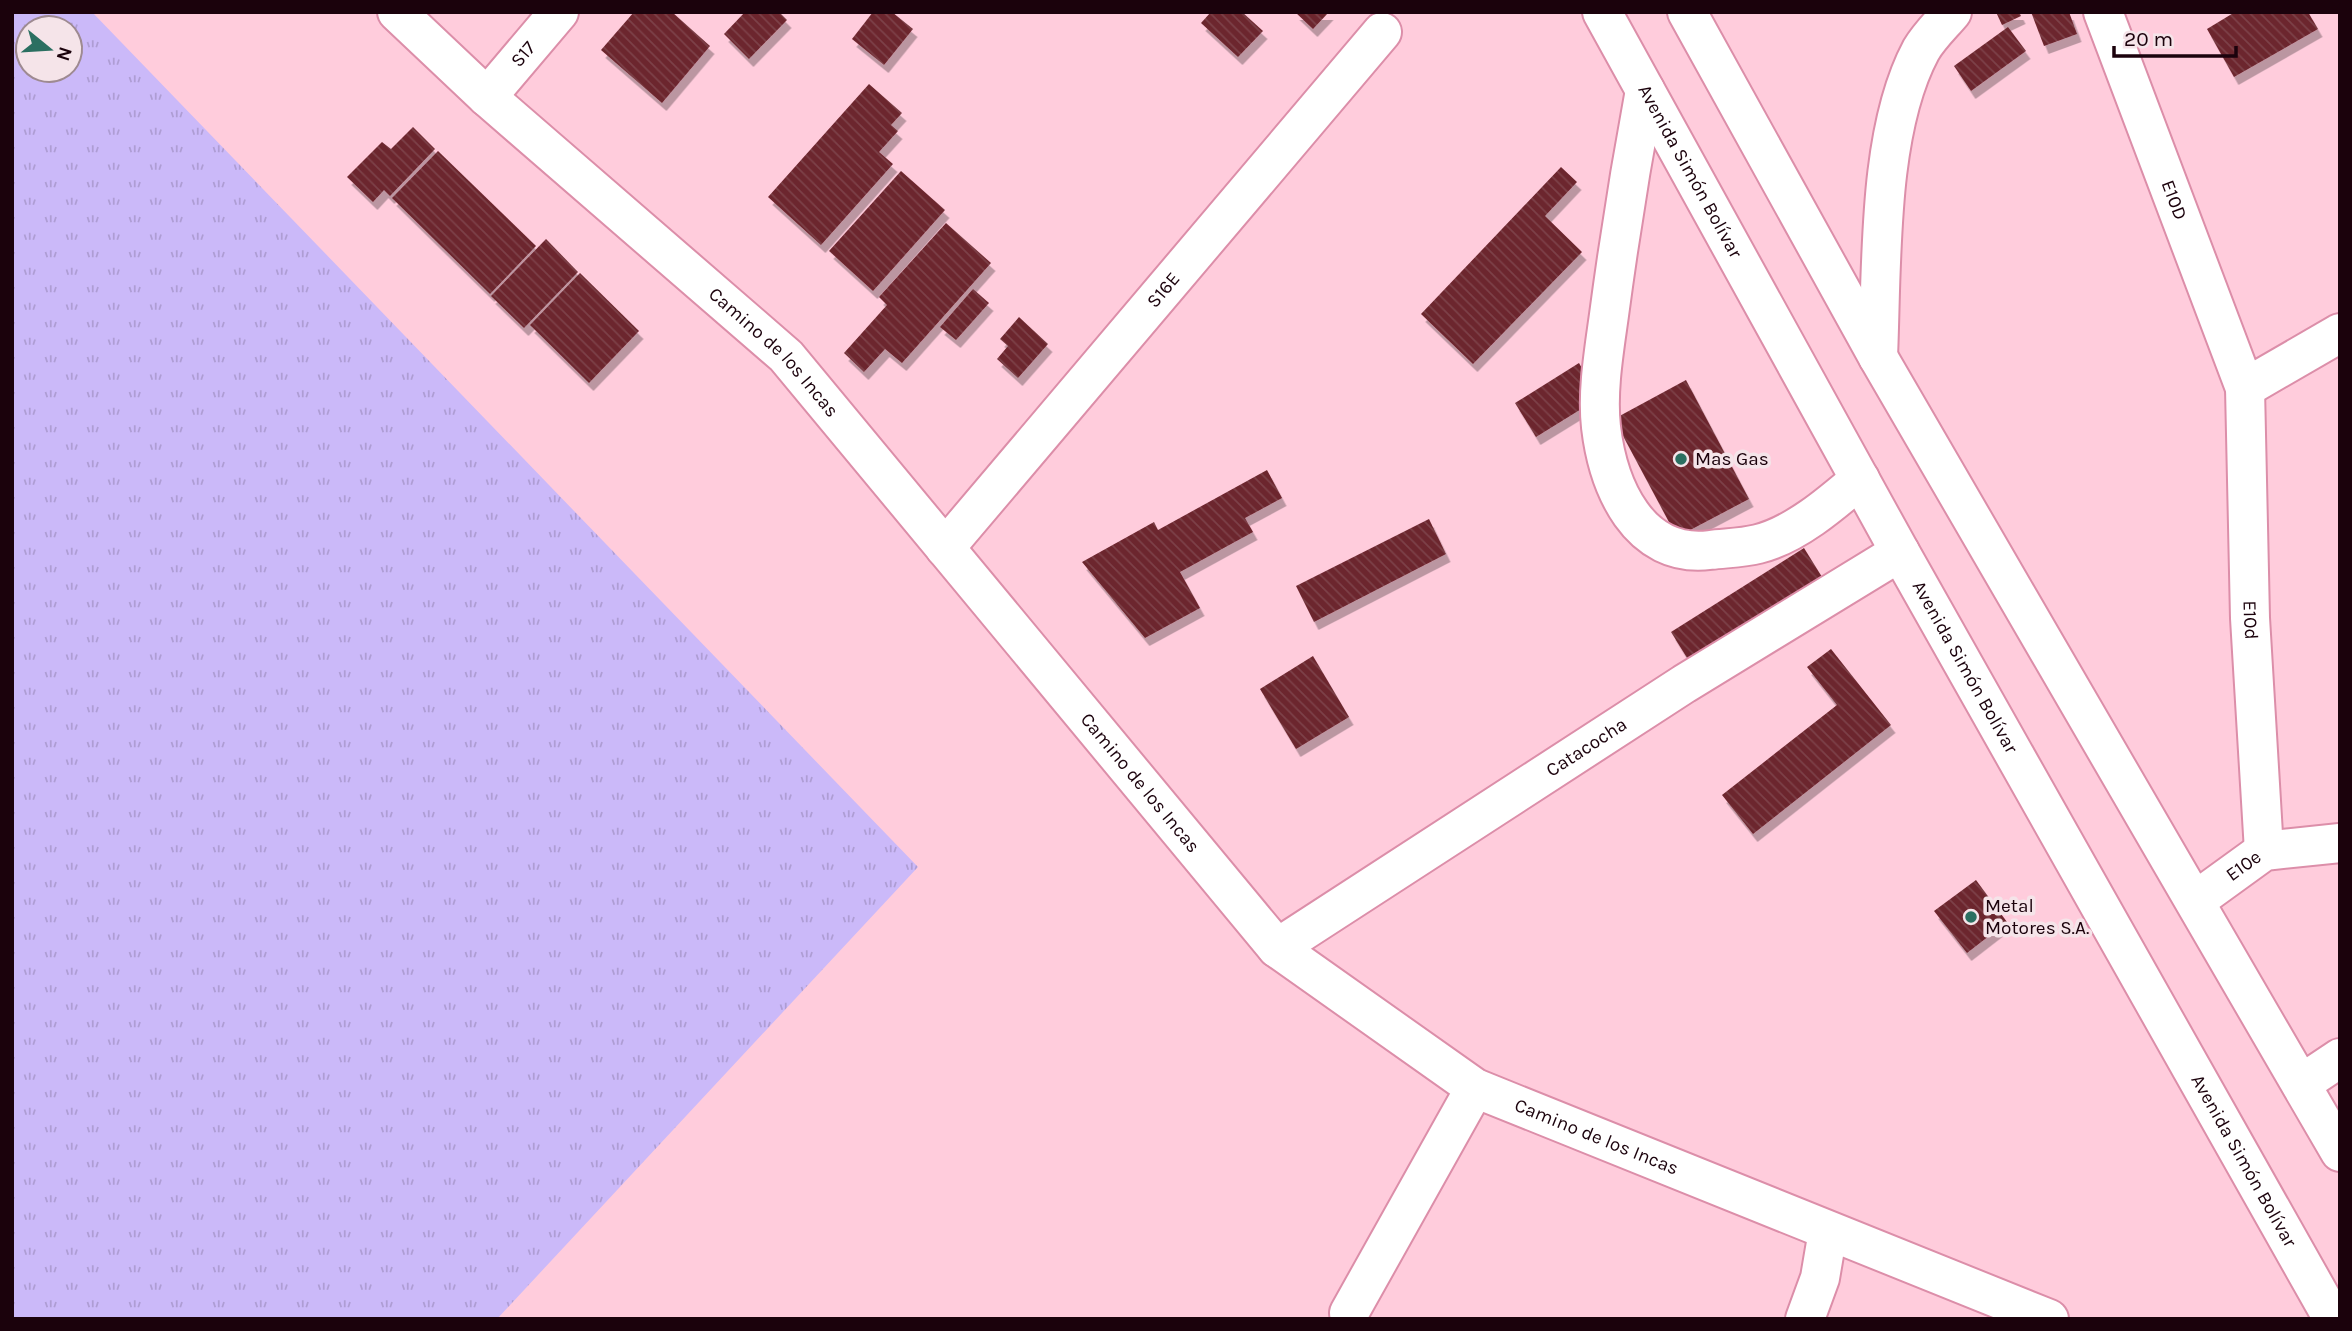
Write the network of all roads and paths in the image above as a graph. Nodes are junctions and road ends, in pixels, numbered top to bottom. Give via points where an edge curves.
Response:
1 (397, 12) edge
2 (559, 12) edge
3 (1602, 12) edge
4 (1687, 12) edge
5 (1952, 12) edge
6 (2103, 12) edge
7 (1382, 32) dead end
8 (1645, 90) junction
9 (487, 97) junction
10 (2340, 333) edge
11 (1878, 357) junction
12 (2245, 388) junction
13 (1860, 479) junction
14 (944, 548) junction
15 (1900, 552) junction
16 (2340, 844) edge
17 (2264, 851) junction
18 (2195, 901) junction
19 (1276, 948) junction
20 (2340, 1059) edge
21 (2301, 1084) junction
22 (1475, 1088) junction
23 (2340, 1152) edge
24 (1828, 1231) junction
25 (1349, 1313) dead end
26 (1805, 1319) edge
27 (2049, 1319) edge
28 (2333, 1319) edge

1 - 9 main road, Camino de los Incas
2 - 9 main road, S17
3 - 8 main road, Avenida Simón Bolívar
4 - 11 main road
5 - 11 main road via 1922,49 1894,122
6 - 12 main road, E10D
7 - 14 main road, S16E
8 - 13 main road, Avenida Simón Bolívar
8 - 13 main road via 1622,215 1603,363 1601,426 1614,485 1646,534 1668,546 1696,552 1759,544 1818,515
9 - 14 main road, Camino de los Incas via 786,356
10 - 12 main road
11 - 18 main road
12 - 17 main road, E10d via 2250,618
13 - 15 main road, Avenida Simón Bolívar
14 - 19 main road, Camino de los Incas
15 - 19 main road, Catacocha via 1684,684
15 - 28 main road, Avenida Simón Bolívar
16 - 17 main road, E10e
17 - 18 main road, E10e
18 - 21 main road
19 - 22 main road, Camino de los Incas
20 - 21 main road
21 - 23 main road
22 - 24 main road, Camino de los Incas
22 - 25 main road
24 - 26 main road via 1820,1278
24 - 27 main road, Camino de los Incas

